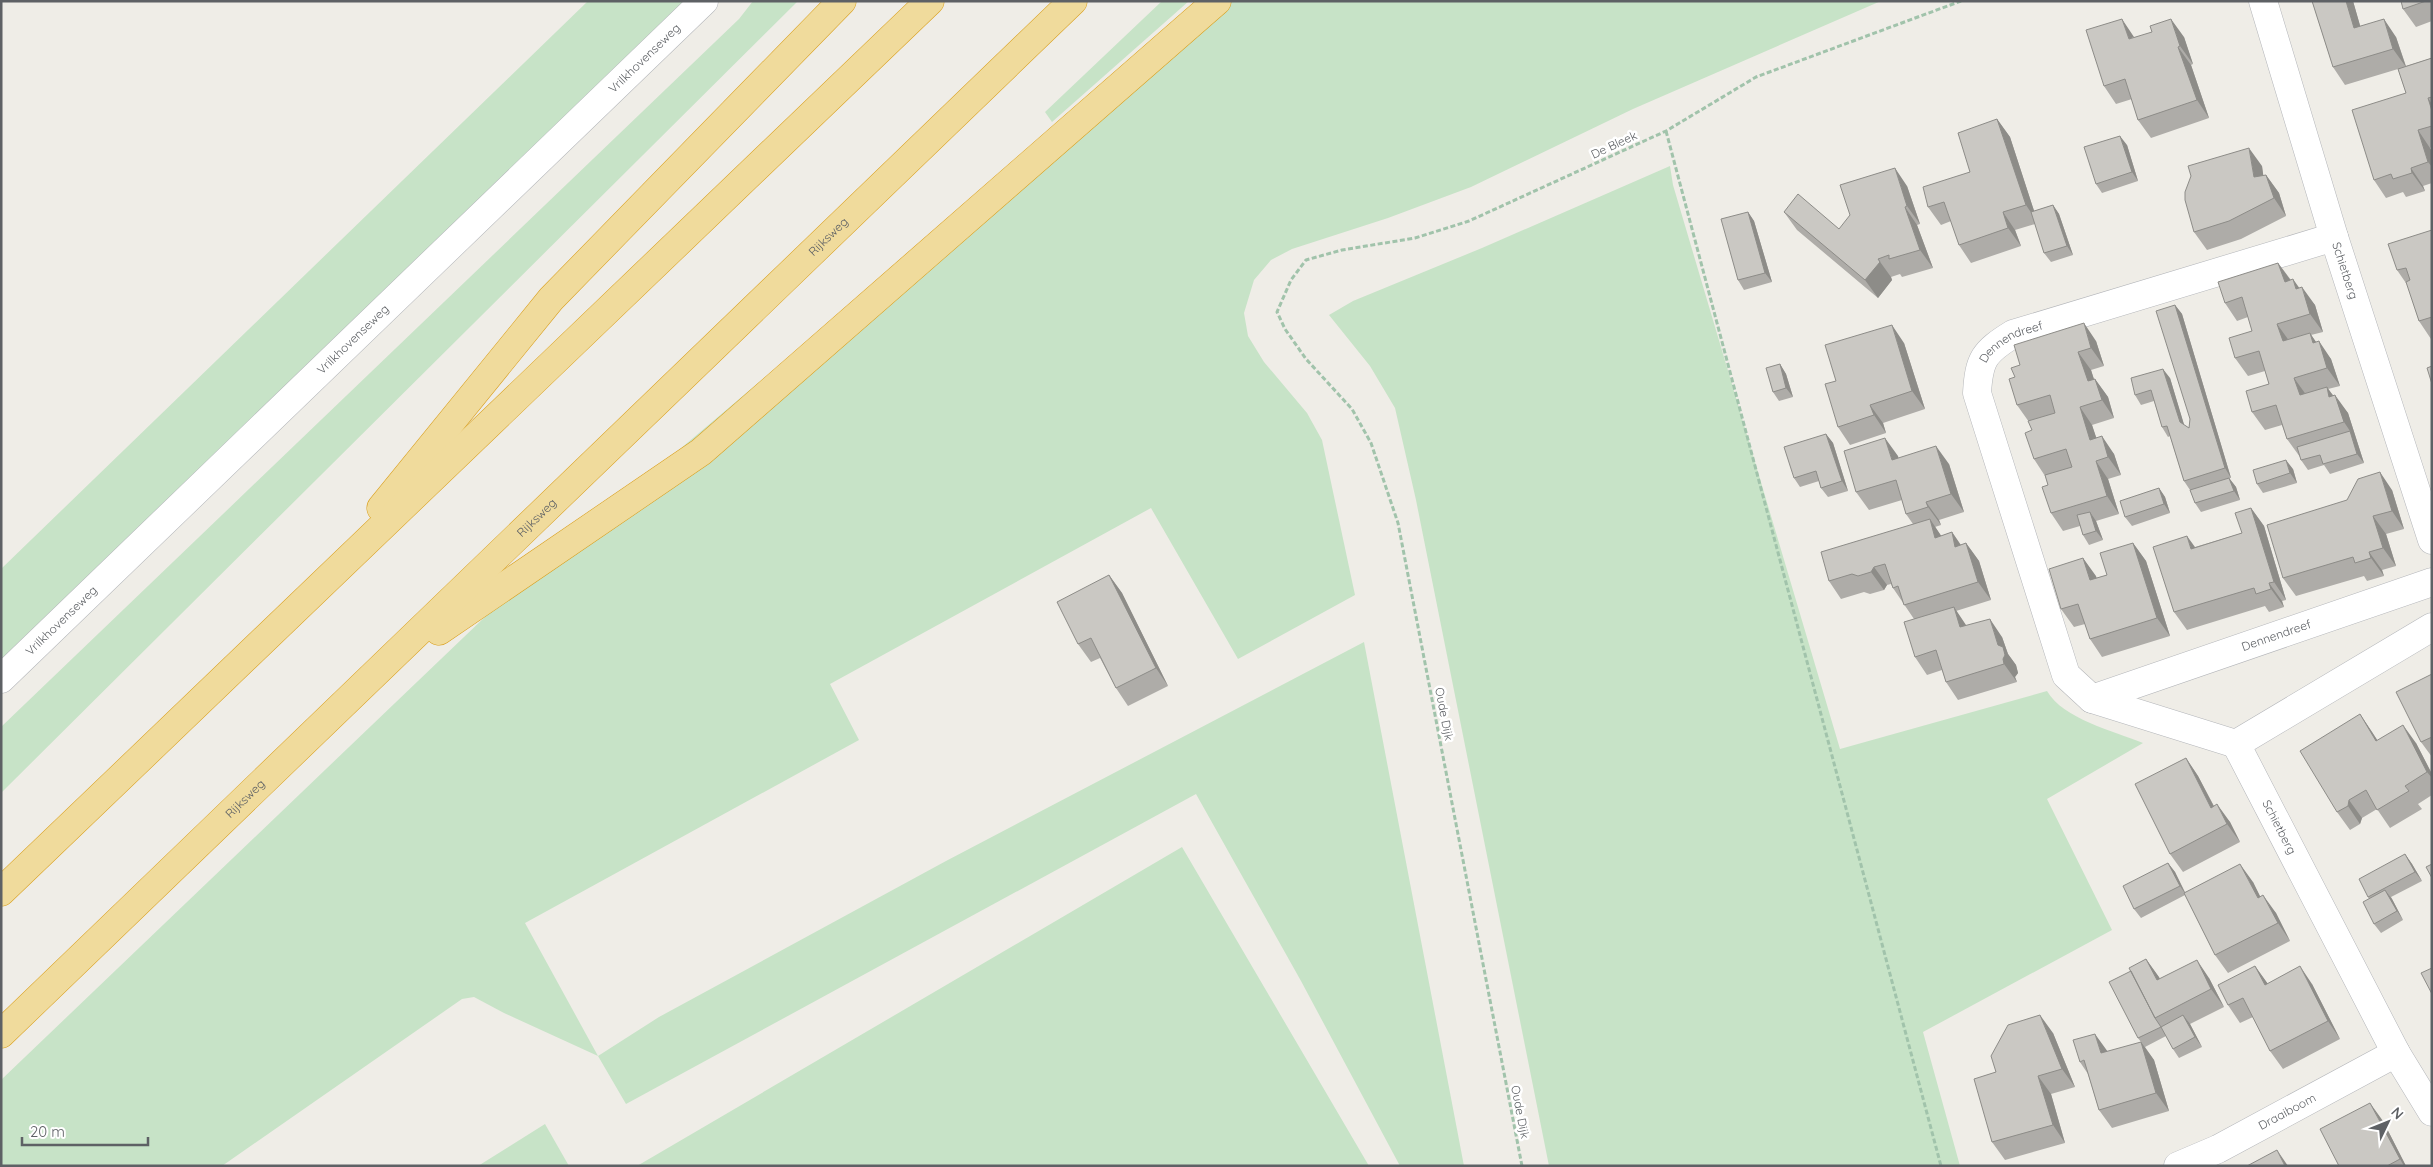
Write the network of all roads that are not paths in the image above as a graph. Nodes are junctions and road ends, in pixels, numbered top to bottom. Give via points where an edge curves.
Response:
1 (704, 1) edge
2 (842, 1) edge
3 (930, 1) edge
4 (1072, 1) edge
5 (1217, 1) edge
6 (2263, 1) edge
7 (2334, 237) junction
8 (2432, 540) edge
9 (2432, 582) edge
10 (303, 602) junction
11 (2432, 627) edge
12 (376, 674) junction
13 (1, 679) edge
14 (2092, 699) junction
15 (2236, 744) junction
16 (1, 892) edge
17 (1, 1034) edge
18 (2396, 1053) junction
19 (2430, 1104) edge
20 (2178, 1166) edge

1 - 13 street, Vrilkhovenseweg
2 - 10 highway via 551,299
3 - 10 highway
4 - 12 highway, Rijksweg
5 - 12 highway via 701,452
6 - 7 street, Schietberg
7 - 8 street, Schietberg
7 - 14 street, Dennendreef via 2013,334 1991,348 1978,369 1977,393 2066,675
9 - 14 street, Dennendreef
10 - 16 highway
11 - 15 street
12 - 17 highway, Rijksweg
14 - 15 street, Dennendreef
15 - 18 street, Schietberg
18 - 19 street, Schietberg
18 - 20 street, Draaiboom via 2218,1150

